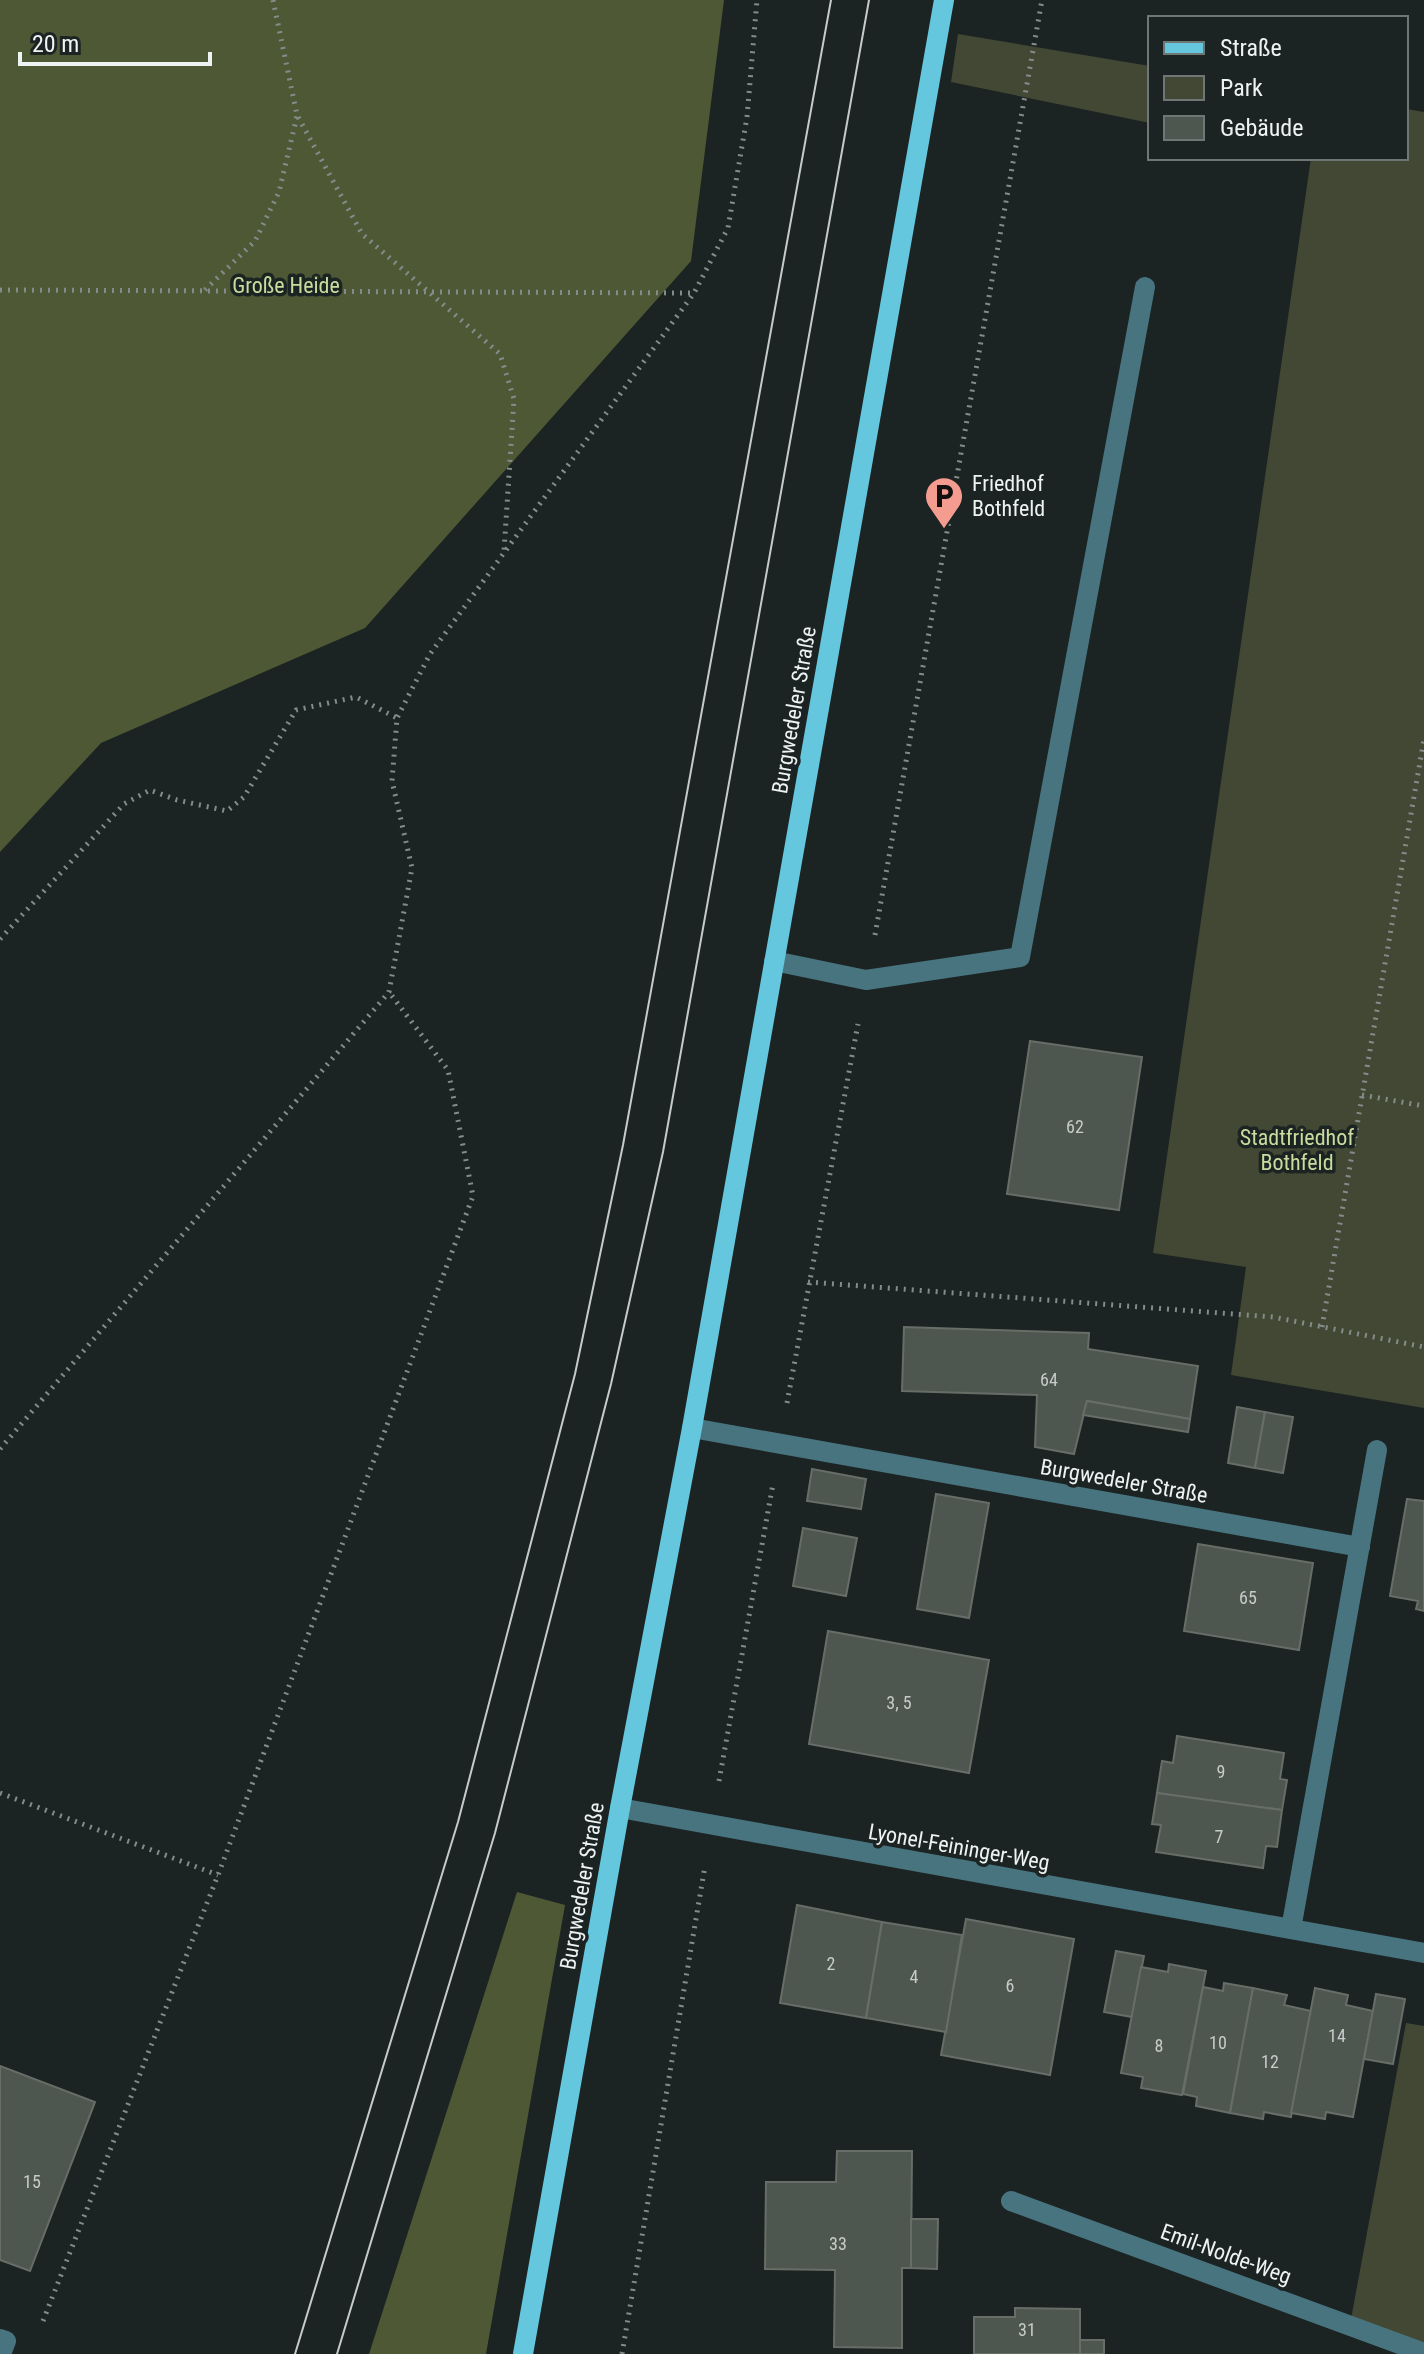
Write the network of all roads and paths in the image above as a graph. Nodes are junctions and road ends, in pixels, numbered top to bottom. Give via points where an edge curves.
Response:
1 (273, 0) edge
2 (757, 0) edge
3 (944, 0) edge
4 (1042, 0) edge
5 (297, 115) junction
6 (1145, 287) dead end
7 (0, 290) edge
8 (205, 290) junction
9 (694, 293) junction
10 (432, 294) junction
11 (504, 553) junction
12 (397, 718) junction
13 (1424, 739) edge
14 (0, 939) edge
15 (774, 961) junction
16 (866, 980) junction
17 (389, 992) junction
18 (1362, 1095) junction
19 (1424, 1106) edge
20 (808, 1282) junction
21 (1322, 1327) junction
22 (1424, 1347) edge
23 (692, 1428) junction
24 (780, 1445) junction
25 (0, 1449) edge
26 (1377, 1450) dead end
27 (1360, 1547) junction
28 (0, 1793) edge
29 (620, 1808) junction
30 (711, 1827) junction
31 (218, 1875) junction
32 (1291, 1929) junction
33 (1424, 1953) edge
34 (1011, 2201) dead end
35 (2, 2345) edge
36 (1424, 2353) edge
37 (523, 2354) edge
38 (622, 2354) edge

1 - 5 path
2 - 9 path via 747,117 728,228
3 - 15 main road, Burgwedeler Straße
4 - 16 path
5 - 8 path via 279,192 255,241
5 - 10 path via 362,234
6 - 16 street via 1020,957
7 - 8 path
8 - 10 path
9 - 10 path
9 - 11 path
10 - 11 path via 500,354 514,399
11 - 12 path via 430,654
12 - 14 path via 356,697 296,710 244,797 227,811 150,790 124,804
12 - 17 path via 392,781 412,868
13 - 18 path
15 - 16 street
15 - 23 main road, Burgwedeler Straße
16 - 20 path
17 - 25 path
17 - 31 path via 448,1070 473,1196
18 - 19 path
18 - 21 path
20 - 21 path via 1273,1317
20 - 24 path
21 - 22 path
23 - 24 street, Burgwedeler Straße
23 - 29 main road, Burgwedeler Straße
24 - 27 street, Burgwedeler Straße
24 - 30 path
26 - 27 street
27 - 32 street
28 - 31 path
29 - 30 street, Lyonel-Feininger-Weg
29 - 37 main road, Burgwedeler Straße
30 - 32 street, Lyonel-Feininger-Weg
30 - 38 path
31 - 35 path via 40,2328
32 - 33 street, Lyonel-Feininger-Weg
34 - 36 street, Emil-Nolde-Weg

